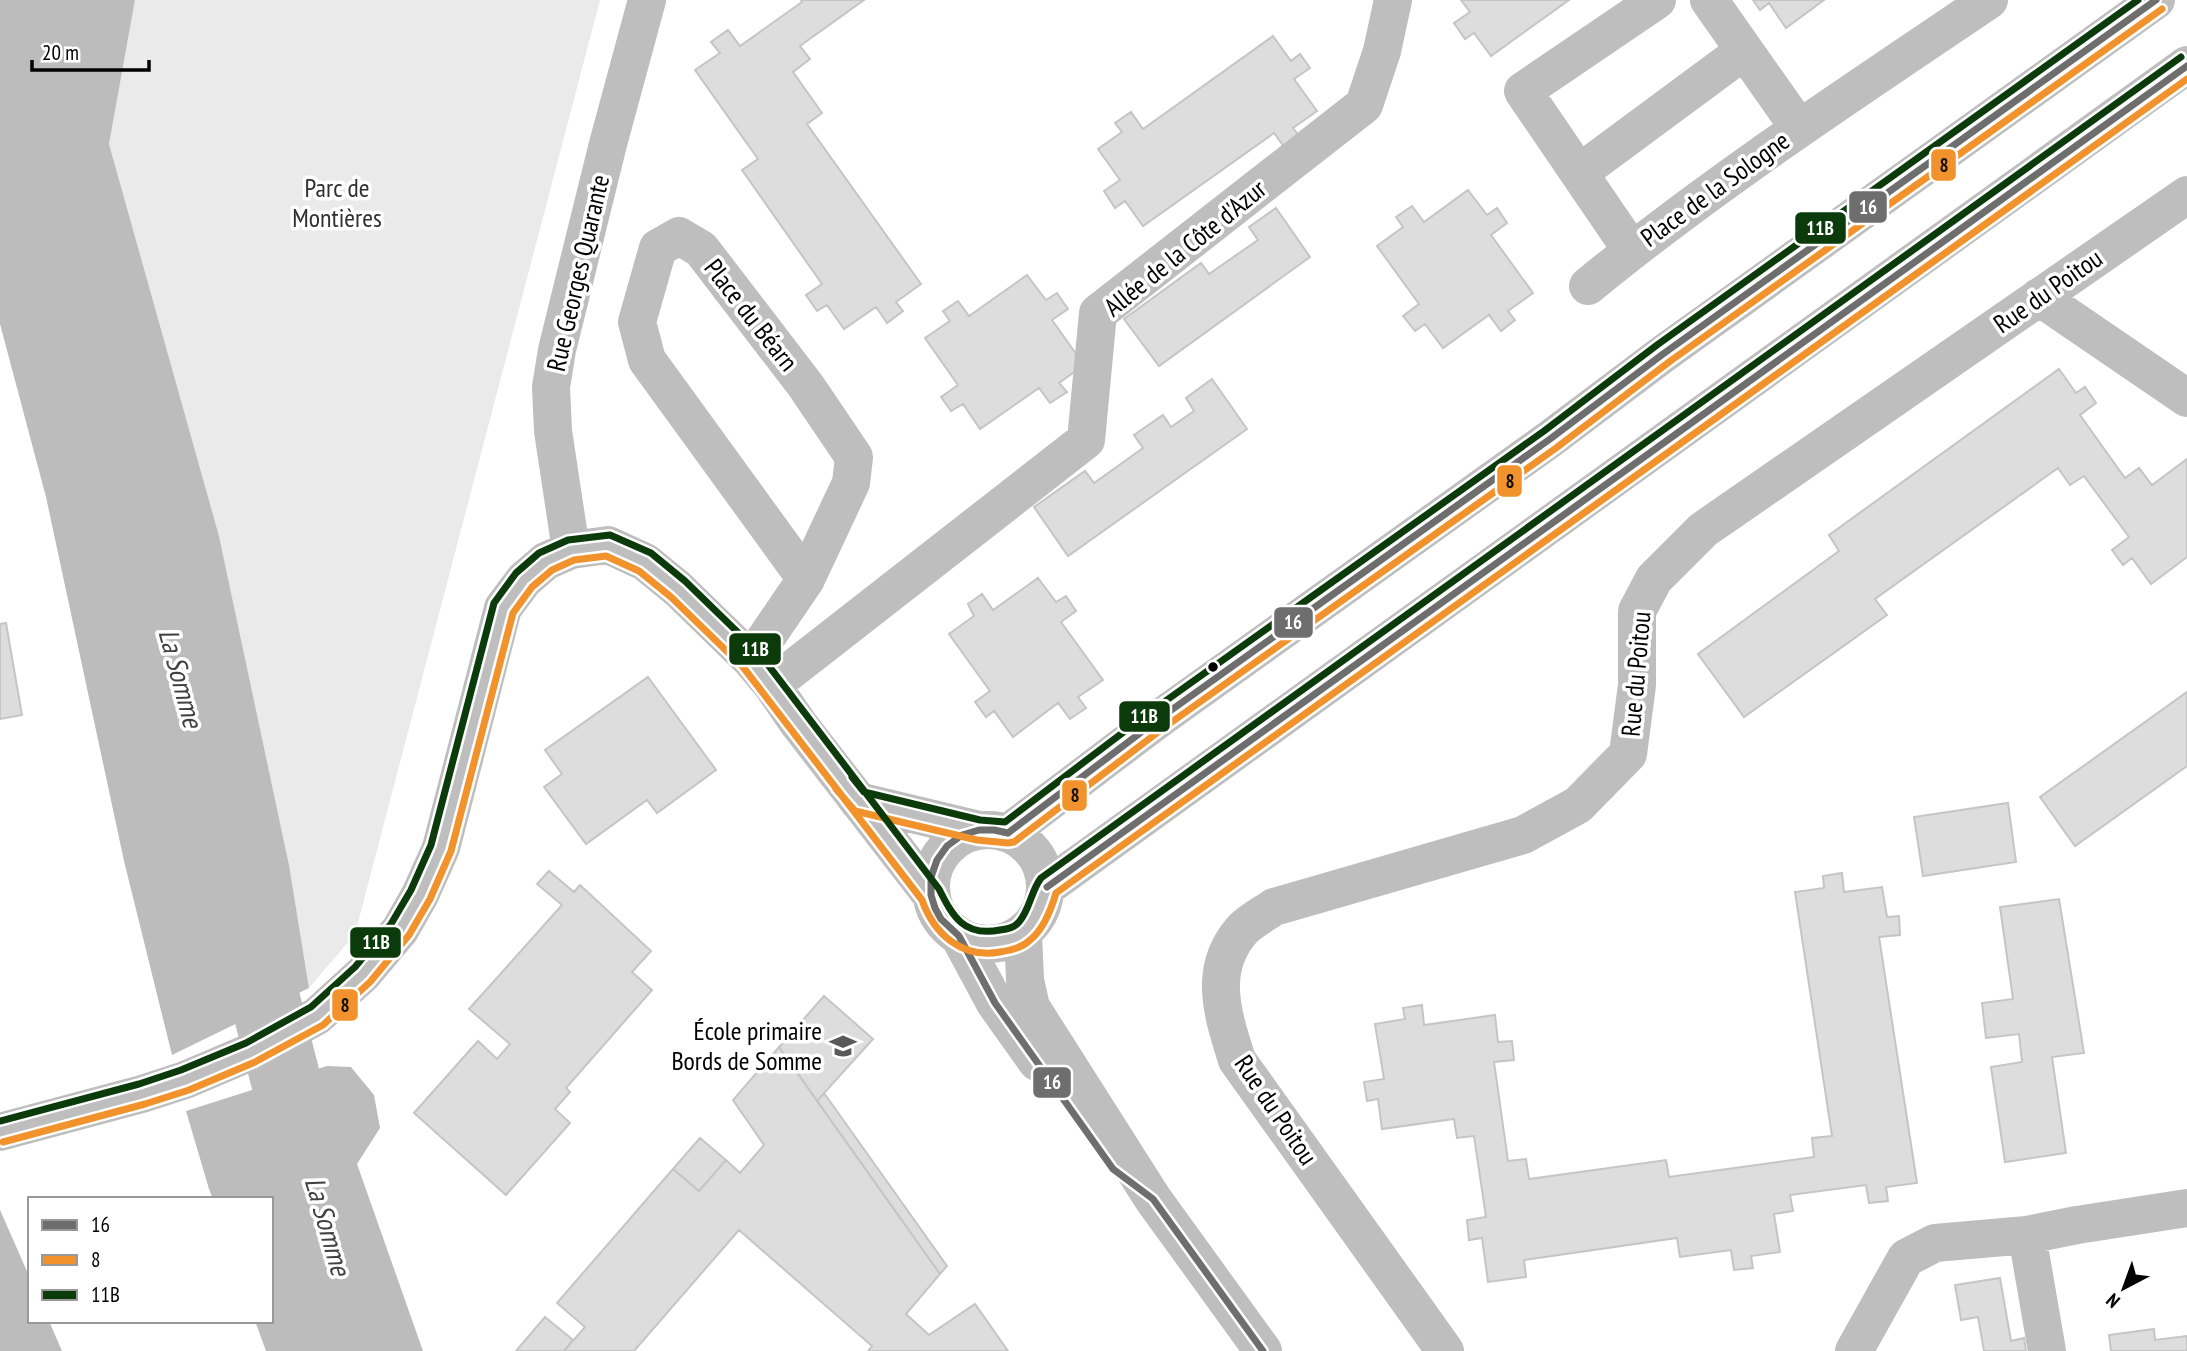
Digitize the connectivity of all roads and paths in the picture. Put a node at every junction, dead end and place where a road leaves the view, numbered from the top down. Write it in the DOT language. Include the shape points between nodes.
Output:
graph roads {
  1 [pos="647,0"];
  2 [pos="1393,0"];
  3 [pos="1657,0"];
  4 [pos="1709,0"];
  5 [pos="1989,0"];
  6 [pos="2156,0"];
  7 [pos="1744,51"];
  8 [pos="2185,67"];
  9 [pos="1799,128"];
  10 [pos="1579,173"];
  11 [pos="2187,195"];
  12 [pos="1632,251"];
  13 [pos="1588,286"];
  14 [pos="2039,297"];
  15 [pos="2187,398"];
  16 [pos="571,550"];
  17 [pos="806,579"];
  18 [pos="761,672"];
  19 [pos="858,801"];
  20 [pos="994,831"];
  21 [pos="1047,887"];
  22 [pos="931,895"];
  23 [pos="1023,933"];
  24 [pos="959,936"];
  25 [pos="0,1132"];
  26 [pos="1153,1199"];
  27 [pos="2187,1208"];
  28 [pos="2026,1235"];
  29 [pos="1263,1351"];
  30 [pos="1444,1351"];
  31 [pos="1854,1351"];
  32 [pos="2047,1351"];
  1 -- 16 [label="street, Rue Georges Quarante" via="563,324 551,387 552,431"];
  2 -- 18 [label="street, Allée de la Côte d'Azur" via="1364,106 1098,313 1086,440"];
  3 -- 10 [label="street, Place de la Sologne" via="1523,91"];
  4 -- 7 [label="street, Place de la Sologne"];
  5 -- 9 [label="street, Place de la Sologne"];
  6 -- 20 [label="street" via="1156,721"];
  7 -- 9 [label="street, Place de la Sologne"];
  7 -- 10 [label="street"];
  8 -- 21 [label="street"];
  9 -- 12 [label="street, Place de la Sologne"];
  10 -- 12 [label="street, Place de la Sologne"];
  11 -- 14 [label="street, Rue du Poitou"];
  12 -- 13 [label="street, Place de la Sologne"];
  14 -- 15 [label="street"];
  14 -- 30 [label="street, Rue du Poitou" via="1703,530 1654,579 1637,611 1637,685 1629,754 1578,805 1523,835 1274,907 1243,929 1226,957 1220,986 1237,1060"];
  16 -- 18 [label="street" via="608,545 645,562"];
  16 -- 25 [label="street" via="546,561 503,608 441,848 400,930 363,974 317,1016 251,1052 186,1080"];
  17 -- 17 [label="street, Place du Béarn" via="851,483 855,457 701,249 679,236 658,248 637,322 647,360"];
  17 -- 18 [label="street, Place du Béarn"];
  18 -- 19 [label="street"];
  19 -- 20 [label="street"];
  19 -- 22 [label="street"];
  20 -- 21 [label="street" via="1022,841 1034,852"];
  20 -- 22 [label="street" via="962,835 947,846 937,860"];
  21 -- 23 [label="street" via="1038,915"];
  22 -- 24 [label="street" via="941,919"];
  23 -- 24 [label="street" via="994,944"];
  23 -- 26 [label="street" via="1031,1007"];
  24 -- 26 [label="street" via="995,1003 1113,1169"];
  26 -- 29 [label="street"];
  27 -- 28 [label="street"];
  28 -- 31 [label="street" via="1935,1244 1906,1258"];
  28 -- 32 [label="street"];
}
